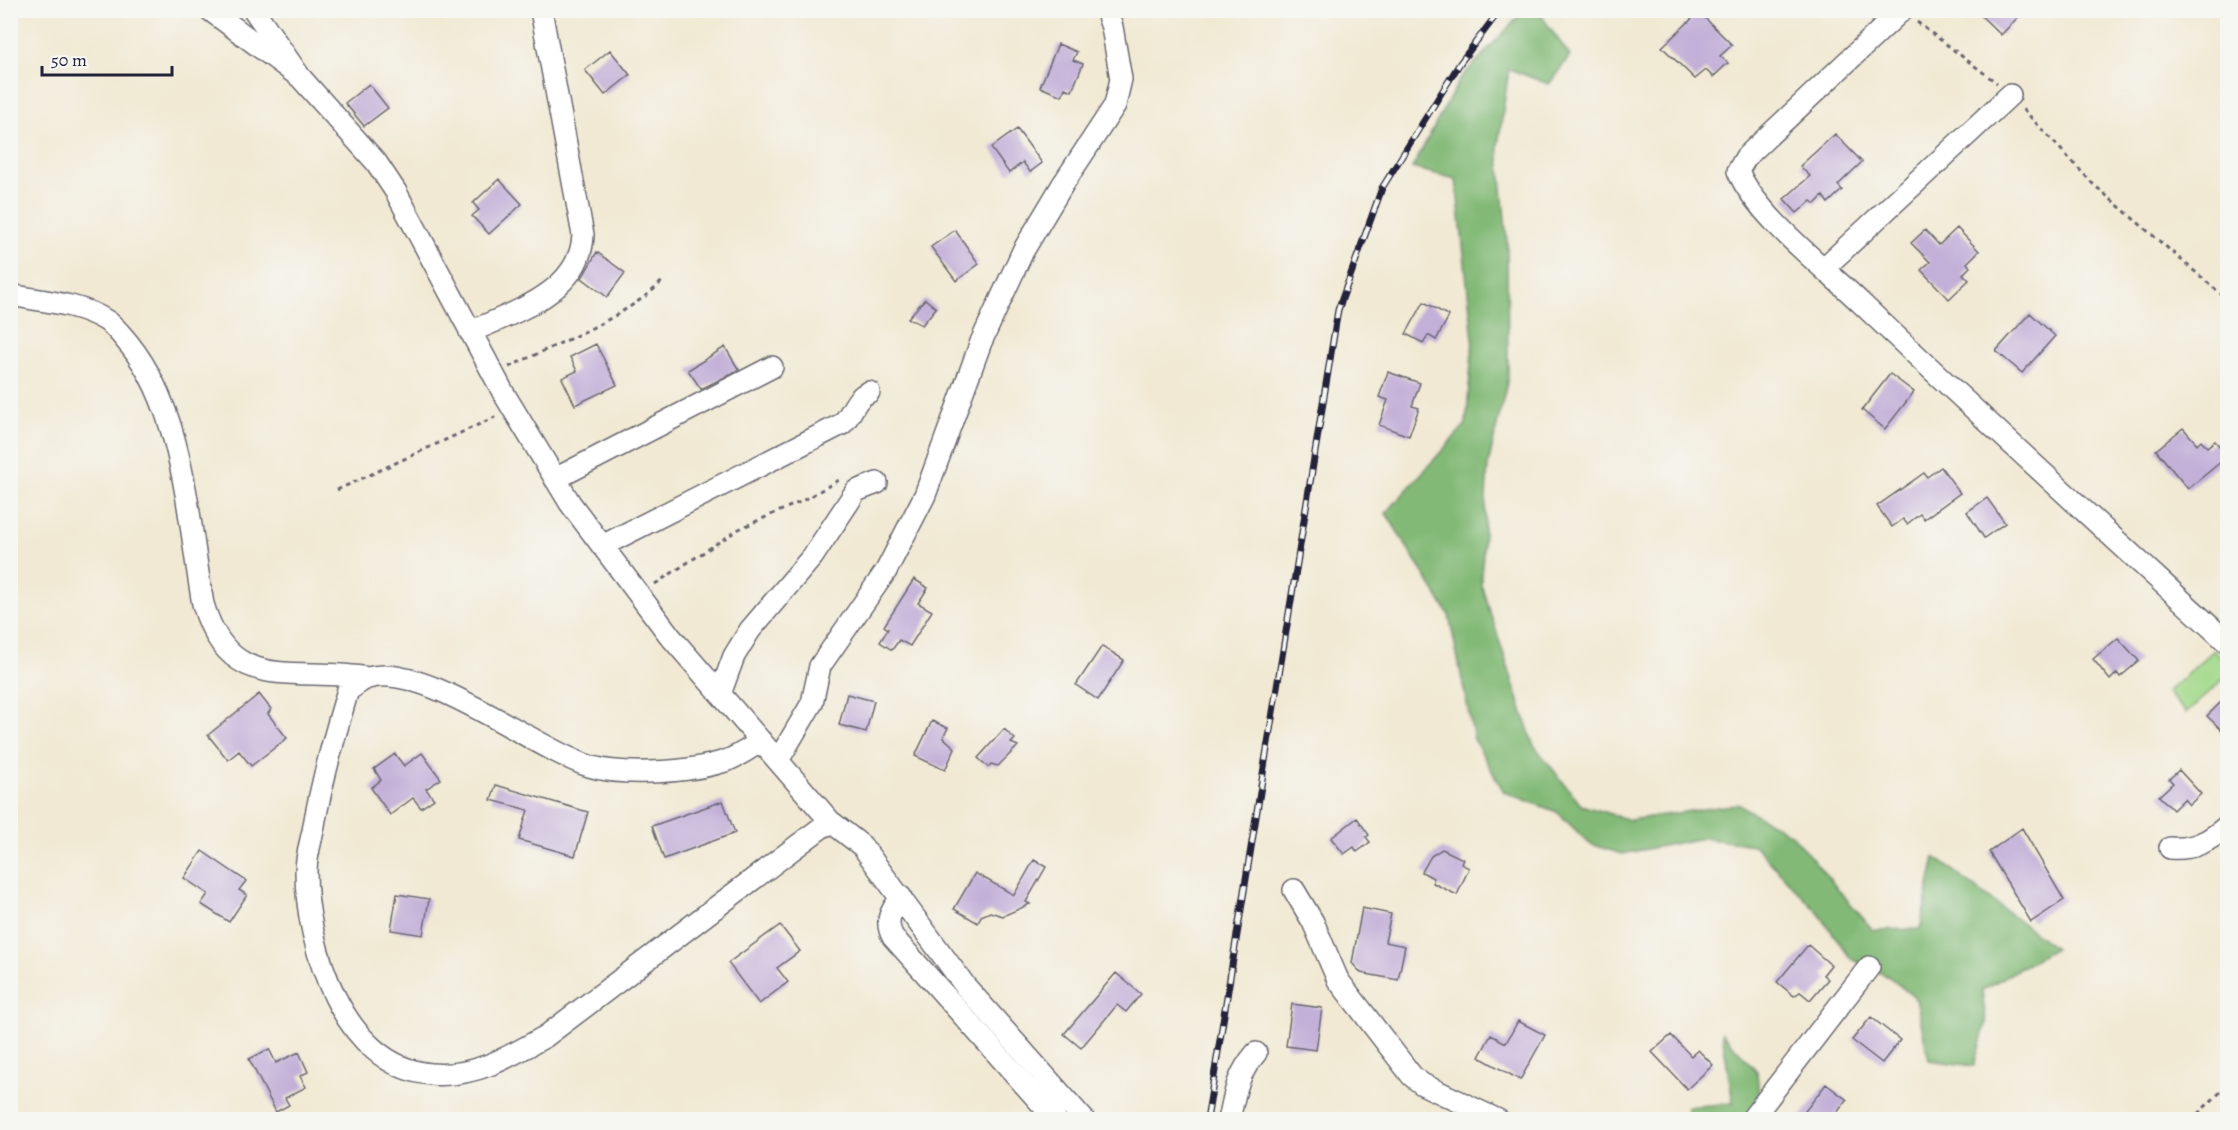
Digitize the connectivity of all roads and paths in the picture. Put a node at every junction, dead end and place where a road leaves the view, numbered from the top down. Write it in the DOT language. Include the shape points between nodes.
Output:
graph roads {
  1 [pos="210,10"];
  2 [pos="254,10"];
  3 [pos="541,10"];
  4 [pos="1106,10"];
  5 [pos="1907,13"];
  6 [pos="300,77"];
  7 [pos="2010,95"];
  8 [pos="1824,268"];
  9 [pos="664,279"];
  10 [pos="10,295"];
  11 [pos="2228,300"];
  12 [pos="470,332"];
  13 [pos="772,367"];
  14 [pos="494,375"];
  15 [pos="869,392"];
  16 [pos="513,409"];
  17 [pos="846,477"];
  18 [pos="555,478"];
  19 [pos="877,483"];
  20 [pos="337,490"];
  21 [pos="602,546"];
  22 [pos="642,599"];
  23 [pos="2228,644"];
  24 [pos="368,678"];
  25 [pos="720,694"];
  26 [pos="761,741"];
  27 [pos="778,759"];
  28 [pos="830,821"];
  29 [pos="2228,825"];
  30 [pos="2170,849"];
  31 [pos="1294,890"];
  32 [pos="901,897"];
  33 [pos="1869,967"];
  34 [pos="1256,1053"];
  35 [pos="2228,1085"];
  36 [pos="1056,1119"];
  37 [pos="1084,1119"];
  38 [pos="1229,1119"];
  39 [pos="1498,1119"];
  40 [pos="1751,1119"];
  41 [pos="2192,1119"];
  1 -- 6 [label="street"];
  2 -- 6 [label="street"];
  3 -- 12 [label="street" via="583,249 562,282 541,299"];
  4 -- 27 [label="street" via="1121,79 1115,105 1023,251 981,342 925,495 886,571 820,666 812,703"];
  5 -- 7 [label="path"];
  5 -- 8 [label="street" via="1746,157 1738,171 1745,187 1765,210"];
  6 -- 12 [label="street" via="391,184"];
  7 -- 8 [label="street"];
  7 -- 11 [label="path" via="2093,184"];
  8 -- 23 [label="street"];
  9 -- 14 [label="path" via="618,313"];
  10 -- 24 [label="street" via="65,305 106,320 139,356 170,422 203,604 210,629 224,648 246,665 264,671 340,673"];
  12 -- 14 [label="street"];
  13 -- 18 [label="street"];
  14 -- 16 [label="street"];
  15 -- 21 [label="street" via="857,400 842,424"];
  16 -- 18 [label="street"];
  16 -- 20 [label="path"];
  17 -- 22 [label="path" via="739,528 658,580"];
  18 -- 21 [label="street"];
  19 -- 25 [label="street" via="856,491 813,556 750,630 734,656"];
  21 -- 22 [label="street"];
  22 -- 25 [label="street"];
  24 -- 26 [label="street" via="396,678 434,687 559,755 592,767 667,771 715,764"];
  24 -- 28 [label="street" via="348,690 322,773 306,870 316,950 335,998 373,1049 405,1068 454,1074 497,1063 546,1036"];
  25 -- 26 [label="street"];
  26 -- 27 [label="street"];
  27 -- 28 [label="street"];
  28 -- 32 [label="street" via="862,846"];
  29 -- 30 [label="street" via="2195,847"];
  31 -- 39 [label="street" via="1313,922 1338,980 1412,1076"];
  32 -- 36 [label="street" via="888,920 893,937"];
  32 -- 37 [label="street" via="966,987"];
  33 -- 40 [label="street"];
  34 -- 38 [label="street" via="1237,1081"];
  35 -- 41 [label="path"];
}
